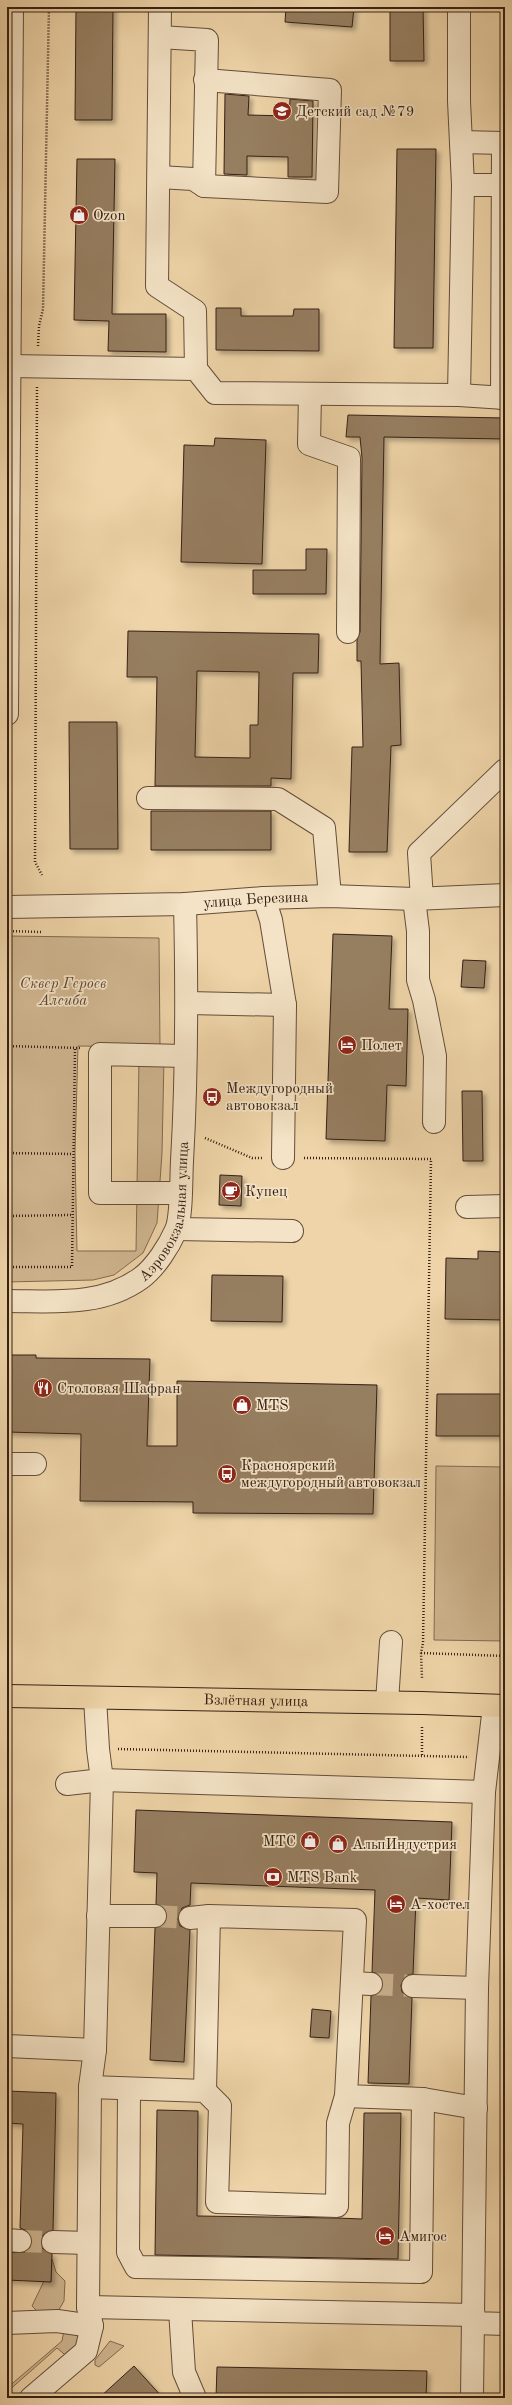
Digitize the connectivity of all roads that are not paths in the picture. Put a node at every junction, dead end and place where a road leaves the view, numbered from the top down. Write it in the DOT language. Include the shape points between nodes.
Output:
graph roads {
  1 [pos="12,7"];
  2 [pos="160,7"];
  3 [pos="459,7"];
  4 [pos="160,37"];
  5 [pos="205,80"];
  6 [pos="461,142"];
  7 [pos="159,177"];
  8 [pos="463,185"];
  9 [pos="503,185"];
  10 [pos="204,186"];
  11 [pos="8,366"];
  12 [pos="196,369"];
  13 [pos="310,395"];
  14 [pos="459,395"];
  15 [pos="504,398"];
  16 [pos="348,632"];
  17 [pos="7,714"];
  18 [pos="505,770"];
  19 [pos="148,798"];
  20 [pos="505,895"];
  21 [pos="330,896"];
  22 [pos="264,898"];
  23 [pos="418,899"];
  24 [pos="7,902"];
  25 [pos="185,904"];
  26 [pos="7,907"];
  27 [pos="188,1004"];
  28 [pos="285,1006"];
  29 [pos="185,1056"];
  30 [pos="434,1122"];
  31 [pos="284,1158"];
  32 [pos="180,1193"];
  33 [pos="505,1206"];
  34 [pos="467,1207"];
  35 [pos="177,1229"];
  36 [pos="292,1231"];
  37 [pos="7,1301"];
  38 [pos="7,1464"];
  39 [pos="35,1464"];
  40 [pos="391,1642"];
  41 [pos="7,1696"];
  42 [pos="96,1698"];
  43 [pos="387,1702"];
  44 [pos="500,1706"];
  45 [pos="102,1780"];
  46 [pos="67,1784"];
  47 [pos="484,1792"];
  48 [pos="98,1916"];
  49 [pos="155,1916"];
  50 [pos="413,1986"];
  51 [pos="477,1988"];
  52 [pos="7,2046"];
  53 [pos="95,2050"];
  54 [pos="90,2087"];
  55 [pos="129,2090"];
  56 [pos="205,2091"];
  57 [pos="346,2096"];
  58 [pos="424,2099"];
  59 [pos="476,2108"];
  60 [pos="52,2242"];
  61 [pos="88,2244"];
  62 [pos="180,2310"];
  63 [pos="90,2317"];
  64 [pos="474,2319"];
  65 [pos="7,2324"];
  66 [pos="505,2324"];
  67 [pos="31,2398"];
  68 [pos="195,2398"];
  69 [pos="472,2398"];
  1 -- 11 [label="street"];
  2 -- 4 [label="street"];
  3 -- 6 [label="street" via="458,101"];
  4 -- 5 [label="street" via="207,40"];
  4 -- 7 [label="street"];
  5 -- 10 [label="street"];
  5 -- 10 [label="street" via="330,90 330,98 328,192"];
  6 -- 8 [label="street"];
  6 -- 9 [label="street" via="503,143"];
  7 -- 10 [label="street" via="193,178"];
  7 -- 12 [label="street" via="157,286 195,311"];
  8 -- 9 [label="street"];
  8 -- 14 [label="street"];
  9 -- 15 [label="street"];
  11 -- 12 [label="street"];
  11 -- 17 [label="street"];
  12 -- 13 [label="street" via="215,393"];
  13 -- 14 [label="street"];
  13 -- 16 [label="street" via="309,444 349,458"];
  14 -- 15 [label="street"];
  18 -- 23 [label="street" via="419,853"];
  19 -- 21 [label="street" via="278,799 324,828"];
  20 -- 23 [label="street, улица Березина"];
  21 -- 22 [label="street, улица Березина"];
  21 -- 23 [label="street, улица Березина"];
  22 -- 25 [label="street, улица Березина"];
  22 -- 28 [label="street" via="271,920"];
  23 -- 30 [label="street" via="418,980 435,1056"];
  24 -- 26 [label="street"];
  25 -- 26 [label="street, улица Березина"];
  25 -- 27 [label="street, Аэровокзальная улица"];
  27 -- 28 [label="street"];
  27 -- 29 [label="street, Аэровокзальная улица"];
  28 -- 31 [label="street"];
  29 -- 32 [label="street, Аэровокзальная улица"];
  29 -- 32 [label="street" via="100,1054 100,1193"];
  32 -- 35 [label="street, Аэровокзальная улица"];
  33 -- 34 [label="street"];
  35 -- 36 [label="street"];
  35 -- 37 [label="street, Аэровокзальная улица" via="142,1278 116,1293 87,1301"];
  38 -- 39 [label="street"];
  40 -- 43 [label="street"];
  41 -- 42 [label="main road, Взлётная улица"];
  42 -- 43 [label="main road, Взлётная улица"];
  42 -- 45 [label="street"];
  43 -- 44 [label="main road, Взлётная улица"];
  44 -- 47 [label="street" via="487,1758"];
  45 -- 46 [label="street"];
  45 -- 47 [label="street"];
  45 -- 48 [label="street"];
  47 -- 51 [label="street"];
  48 -- 49 [label="street"];
  48 -- 53 [label="street"];
  50 -- 51 [label="street"];
  51 -- 59 [label="street"];
  52 -- 53 [label="street"];
  53 -- 54 [label="street"];
  54 -- 55 [label="street"];
  54 -- 61 [label="street"];
  55 -- 56 [label="street"];
  55 -- 58 [label="street" via="128,2252 136,2267 421,2272"];
  56 -- 57 [label="street" via="220,2106 217,2202 337,2206 338,2123"];
  56 -- 57 [label="street" via="200,1917 355,1920 362,1984"];
  57 -- 58 [label="street"];
  58 -- 59 [label="street"];
  59 -- 64 [label="street"];
  60 -- 61 [label="street"];
  61 -- 63 [label="street"];
  62 -- 63 [label="street"];
  62 -- 64 [label="street"];
  62 -- 68 [label="street" via="184,2372"];
  63 -- 65 [label="street"];
  63 -- 67 [label="street" via="86,2351"];
  64 -- 66 [label="street"];
  64 -- 69 [label="street"];
}
